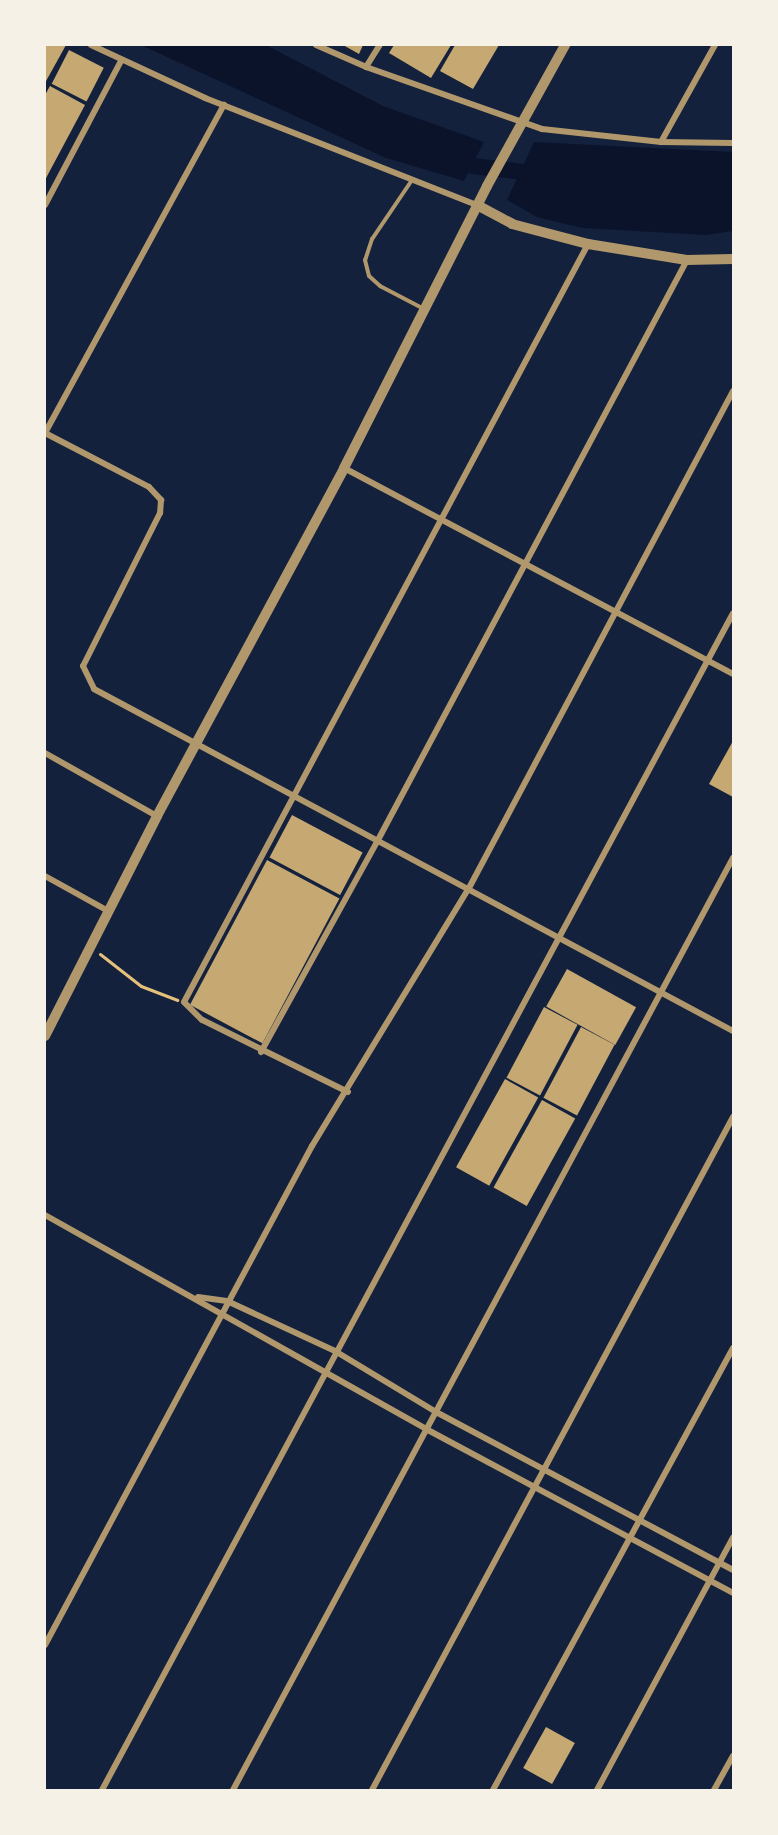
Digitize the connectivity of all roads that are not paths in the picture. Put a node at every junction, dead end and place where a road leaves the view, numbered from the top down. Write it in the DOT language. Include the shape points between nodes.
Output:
graph roads {
  1 [pos="91,45"];
  2 [pos="316,45"];
  3 [pos="380,45"];
  4 [pos="565,45"];
  5 [pos="715,45"];
  6 [pos="121,61"];
  7 [pos="366,67"];
  8 [pos="224,105"];
  9 [pos="521,123"];
  10 [pos="661,142"];
  11 [pos="733,143"];
  12 [pos="413,180"];
  13 [pos="45,205"];
  14 [pos="477,205"];
  15 [pos="588,244"];
  16 [pos="733,259"];
  17 [pos="687,260"];
  18 [pos="424,309"];
  19 [pos="733,391"];
  20 [pos="45,433"];
  21 [pos="344,468"];
  22 [pos="442,520"];
  23 [pos="525,564"];
  24 [pos="616,612"];
  25 [pos="733,613"];
  26 [pos="707,660"];
  27 [pos="733,674"];
  28 [pos="195,744"];
  29 [pos="45,753"];
  30 [pos="295,797"];
  31 [pos="157,816"];
  32 [pos="378,840"];
  33 [pos="733,858"];
  34 [pos="45,876"];
  35 [pos="469,888"];
  36 [pos="111,912"];
  37 [pos="562,937"];
  38 [pos="661,992"];
  39 [pos="733,1031"];
  40 [pos="45,1036"];
  41 [pos="261,1052"];
  42 [pos="348,1092"];
  43 [pos="733,1117"];
  44 [pos="45,1215"];
  45 [pos="195,1297"];
  46 [pos="227,1301"];
  47 [pos="220,1314"];
  48 [pos="733,1348"];
  49 [pos="335,1351"];
  50 [pos="324,1372"];
  51 [pos="436,1412"];
  52 [pos="426,1429"];
  53 [pos="544,1469"];
  54 [pos="534,1487"];
  55 [pos="641,1521"];
  56 [pos="733,1537"];
  57 [pos="631,1539"];
  58 [pos="719,1563"];
  59 [pos="733,1570"];
  60 [pos="710,1581"];
  61 [pos="733,1593"];
  62 [pos="45,1645"];
  63 [pos="733,1756"];
  64 [pos="102,1790"];
  65 [pos="233,1790"];
  66 [pos="372,1790"];
  67 [pos="493,1790"];
  68 [pos="597,1790"];
  69 [pos="714,1790"];
  1 -- 6 [label="street"];
  2 -- 7 [label="street"];
  3 -- 7 [label="street"];
  4 -- 9 [label="street"];
  5 -- 10 [label="street"];
  6 -- 8 [label="street"];
  6 -- 13 [label="street"];
  7 -- 9 [label="street"];
  8 -- 12 [label="street"];
  8 -- 20 [label="street"];
  9 -- 10 [label="street"];
  9 -- 14 [label="street"];
  10 -- 11 [label="street"];
  12 -- 14 [label="street"];
  12 -- 18 [label="lane" via="372,239 365,261 369,276 380,286"];
  14 -- 15 [label="street" via="512,224"];
  14 -- 18 [label="street"];
  15 -- 17 [label="street"];
  15 -- 22 [label="street"];
  16 -- 17 [label="street"];
  17 -- 23 [label="street"];
  18 -- 21 [label="street"];
  19 -- 24 [label="street"];
  20 -- 28 [label="street" via="149,487 161,500 160,513 82,666 94,689"];
  21 -- 22 [label="street"];
  21 -- 28 [label="street"];
  22 -- 23 [label="street"];
  22 -- 30 [label="street"];
  23 -- 24 [label="street"];
  23 -- 32 [label="street"];
  24 -- 26 [label="street"];
  24 -- 35 [label="street"];
  25 -- 26 [label="street"];
  26 -- 27 [label="street"];
  26 -- 37 [label="street"];
  28 -- 30 [label="street"];
  28 -- 31 [label="street"];
  29 -- 31 [label="street"];
  30 -- 32 [label="street"];
  30 -- 41 [label="street" via="184,1002 202,1020"];
  31 -- 36 [label="street"];
  32 -- 35 [label="street"];
  32 -- 41 [label="street"];
  33 -- 38 [label="street"];
  34 -- 36 [label="street"];
  35 -- 37 [label="street"];
  35 -- 42 [label="street"];
  36 -- 40 [label="street"];
  37 -- 38 [label="street"];
  37 -- 49 [label="street"];
  38 -- 39 [label="street"];
  38 -- 51 [label="street"];
  41 -- 42 [label="street"];
  42 -- 46 [label="street" via="312,1146"];
  43 -- 53 [label="street"];
  44 -- 45 [label="street"];
  45 -- 46 [label="street"];
  45 -- 47 [label="street"];
  46 -- 47 [label="street"];
  46 -- 49 [label="street"];
  47 -- 50 [label="street"];
  47 -- 62 [label="street"];
  48 -- 55 [label="street"];
  49 -- 50 [label="street"];
  49 -- 51 [label="street"];
  50 -- 52 [label="street"];
  50 -- 64 [label="street"];
  51 -- 52 [label="street"];
  51 -- 53 [label="street"];
  52 -- 54 [label="street"];
  52 -- 65 [label="street"];
  53 -- 54 [label="street"];
  53 -- 55 [label="street"];
  54 -- 57 [label="street"];
  54 -- 66 [label="street"];
  55 -- 57 [label="street"];
  55 -- 58 [label="street"];
  56 -- 58 [label="street"];
  57 -- 60 [label="street"];
  57 -- 67 [label="street"];
  58 -- 59 [label="street"];
  58 -- 60 [label="street"];
  60 -- 61 [label="street"];
  60 -- 68 [label="street"];
  63 -- 69 [label="street"];
}
